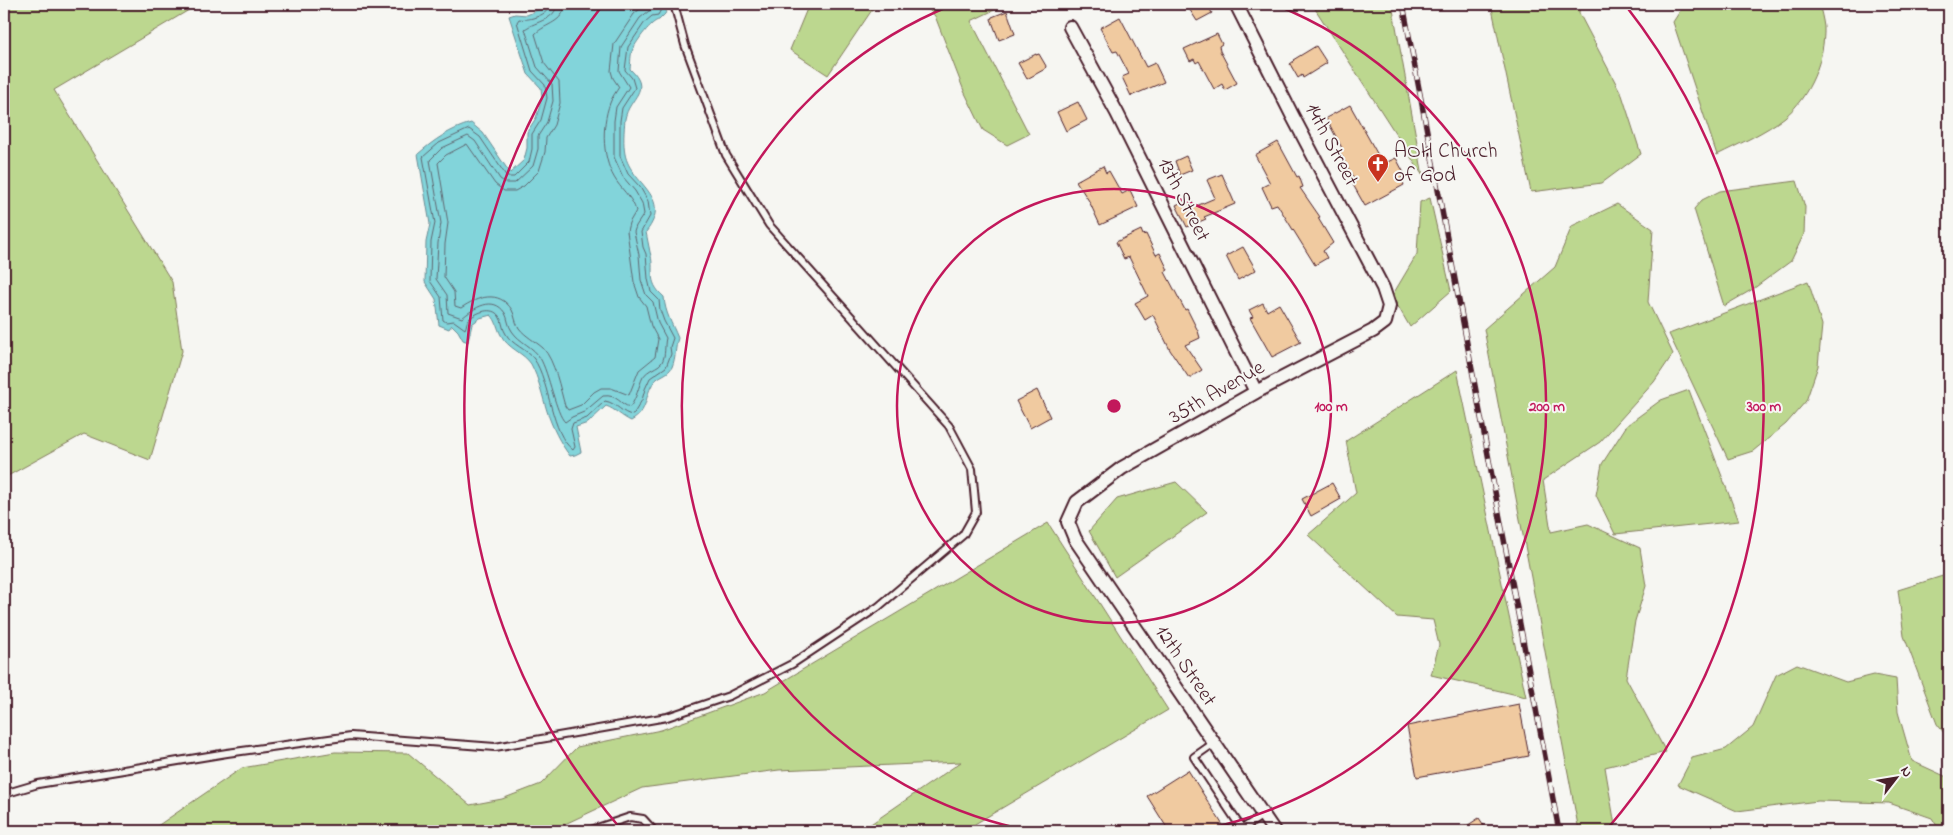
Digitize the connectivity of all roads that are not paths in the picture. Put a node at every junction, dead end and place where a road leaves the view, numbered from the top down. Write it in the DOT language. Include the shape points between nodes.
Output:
graph roads {
  1 [pos="674,4"];
  2 [pos="1236,4"];
  3 [pos="1070,27"];
  4 [pos="1389,306"];
  5 [pos="1256,392"];
  6 [pos="1068,522"];
  7 [pos="1214,743"];
  8 [pos="4,794"];
  9 [pos="1263,815"];
  10 [pos="588,831"];
  11 [pos="654,831"];
  12 [pos="1274,831"];
  1 -- 8 [label="lane" via="685,45 726,155 770,225 950,426 972,469 976,512 963,535 878,606 792,664 730,696 667,717 494,747 351,736 38,784"];
  2 -- 4 [label="street, 14th Street" via="1376,272"];
  3 -- 5 [label="street, 13th Street"];
  4 -- 5 [label="street, 35th Avenue" via="1385,322 1373,331"];
  5 -- 6 [label="street, 35th Avenue" via="1122,468 1077,502"];
  6 -- 7 [label="street, 12th Street" via="1075,539"];
  7 -- 9 [label="street, 12th Street"];
  7 -- 9 [label="lane" via="1194,757 1242,829"];
  9 -- 12 [label="street, 12th Street"];
  10 -- 11 [label="lane" via="630,817 643,818"];
}
